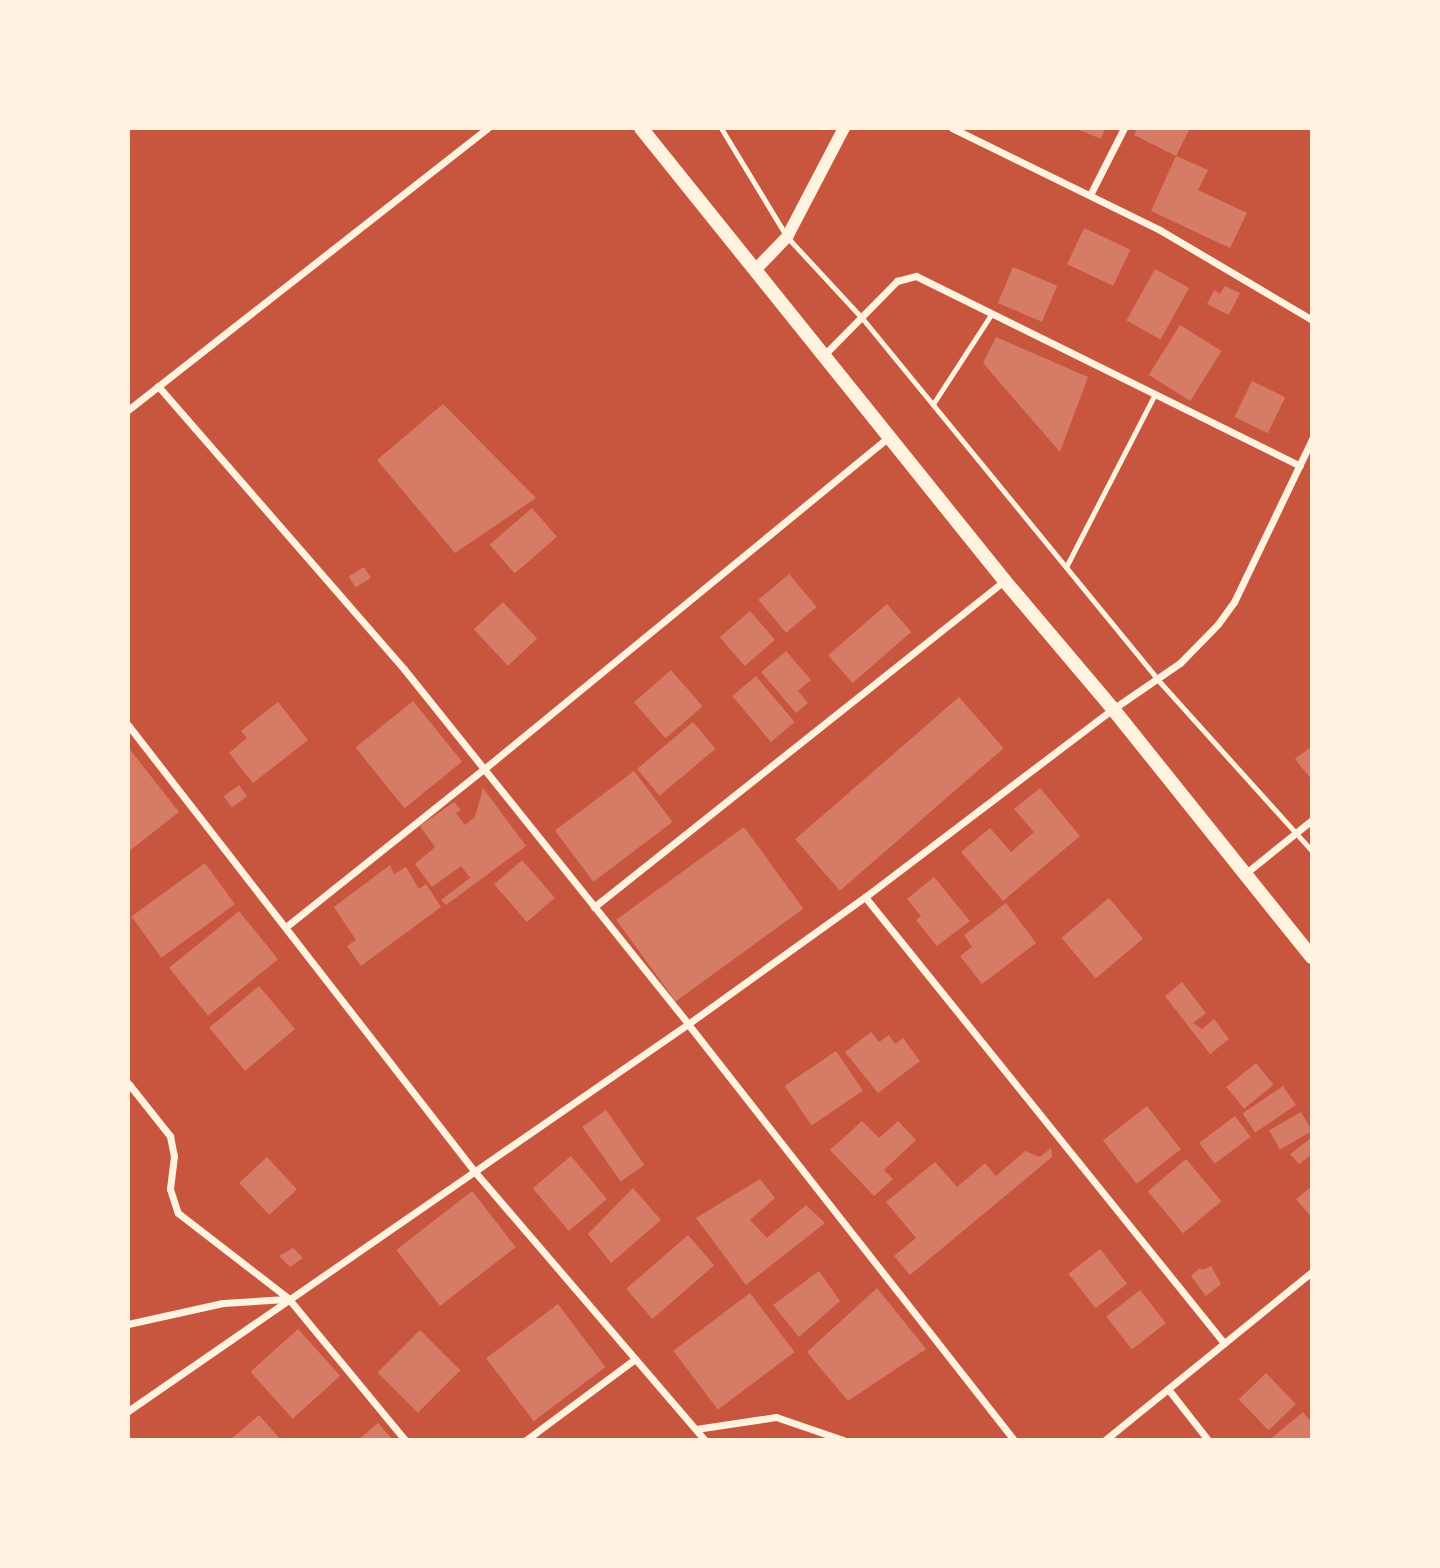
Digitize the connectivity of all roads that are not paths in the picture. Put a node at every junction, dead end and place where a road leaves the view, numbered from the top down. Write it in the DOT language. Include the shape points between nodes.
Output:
graph roads {
  1 [pos="488,128"];
  2 [pos="641,128"];
  3 [pos="721,128"];
  4 [pos="844,128"];
  5 [pos="952,128"];
  6 [pos="1124,128"];
  7 [pos="1090,195"];
  8 [pos="787,237"];
  9 [pos="756,269"];
  10 [pos="992,313"];
  11 [pos="862,318"];
  12 [pos="1312,320"];
  13 [pos="825,354"];
  14 [pos="158,386"];
  15 [pos="1155,394"];
  16 [pos="933,404"];
  17 [pos="128,410"];
  18 [pos="891,436"];
  19 [pos="1312,439"];
  20 [pos="1300,466"];
  21 [pos="1066,567"];
  22 [pos="1004,580"];
  23 [pos="1158,680"];
  24 [pos="1113,709"];
  25 [pos="128,725"];
  26 [pos="484,769"];
  27 [pos="1312,820"];
  28 [pos="1298,832"];
  29 [pos="1312,851"];
  30 [pos="1245,874"];
  31 [pos="865,897"];
  32 [pos="594,907"];
  33 [pos="287,926"];
  34 [pos="1312,957"];
  35 [pos="688,1024"];
  36 [pos="128,1083"];
  37 [pos="475,1172"];
  38 [pos="1312,1272"];
  39 [pos="288,1298"];
  40 [pos="128,1324"];
  41 [pos="1224,1343"];
  42 [pos="635,1359"];
  43 [pos="1168,1389"];
  44 [pos="128,1410"];
  45 [pos="696,1429"];
  46 [pos="405,1440"];
  47 [pos="526,1440"];
  48 [pos="705,1440"];
  49 [pos="843,1440"];
  50 [pos="1014,1440"];
  51 [pos="1105,1440"];
  52 [pos="1208,1440"];
  1 -- 14 [label="street"];
  2 -- 9 [label="main road"];
  3 -- 8 [label="lane"];
  4 -- 8 [label="street"];
  5 -- 7 [label="street"];
  6 -- 7 [label="street"];
  7 -- 12 [label="street" via="1160,230"];
  8 -- 9 [label="street"];
  8 -- 11 [label="lane"];
  9 -- 13 [label="main road"];
  10 -- 11 [label="street" via="909,275 897,281"];
  10 -- 15 [label="street"];
  10 -- 16 [label="lane"];
  11 -- 13 [label="street"];
  11 -- 16 [label="lane"];
  13 -- 18 [label="main road"];
  14 -- 17 [label="street"];
  14 -- 26 [label="street" via="404,669"];
  15 -- 20 [label="street"];
  15 -- 21 [label="lane"];
  16 -- 21 [label="lane"];
  18 -- 22 [label="main road"];
  18 -- 26 [label="street"];
  19 -- 20 [label="street"];
  20 -- 23 [label="street" via="1234,602 1200,645"];
  21 -- 23 [label="lane"];
  22 -- 24 [label="main road"];
  22 -- 32 [label="street"];
  23 -- 24 [label="street"];
  23 -- 28 [label="lane"];
  24 -- 30 [label="main road"];
  24 -- 31 [label="street"];
  25 -- 33 [label="street"];
  26 -- 32 [label="street"];
  26 -- 33 [label="street"];
  27 -- 28 [label="street"];
  28 -- 29 [label="lane"];
  28 -- 30 [label="street"];
  30 -- 34 [label="main road"];
  31 -- 35 [label="street"];
  31 -- 41 [label="street"];
  32 -- 35 [label="street"];
  33 -- 37 [label="street"];
  35 -- 37 [label="street"];
  35 -- 50 [label="street"];
  36 -- 39 [label="street" via="170,1136 174,1156 170,1189 178,1213"];
  37 -- 39 [label="street"];
  37 -- 42 [label="street"];
  38 -- 41 [label="street"];
  39 -- 40 [label="street" via="223,1303"];
  39 -- 44 [label="street"];
  39 -- 46 [label="street"];
  41 -- 43 [label="street"];
  42 -- 45 [label="street"];
  42 -- 47 [label="street"];
  43 -- 51 [label="street"];
  43 -- 52 [label="street"];
  45 -- 48 [label="street"];
  45 -- 49 [label="street" via="776,1417"];
}
